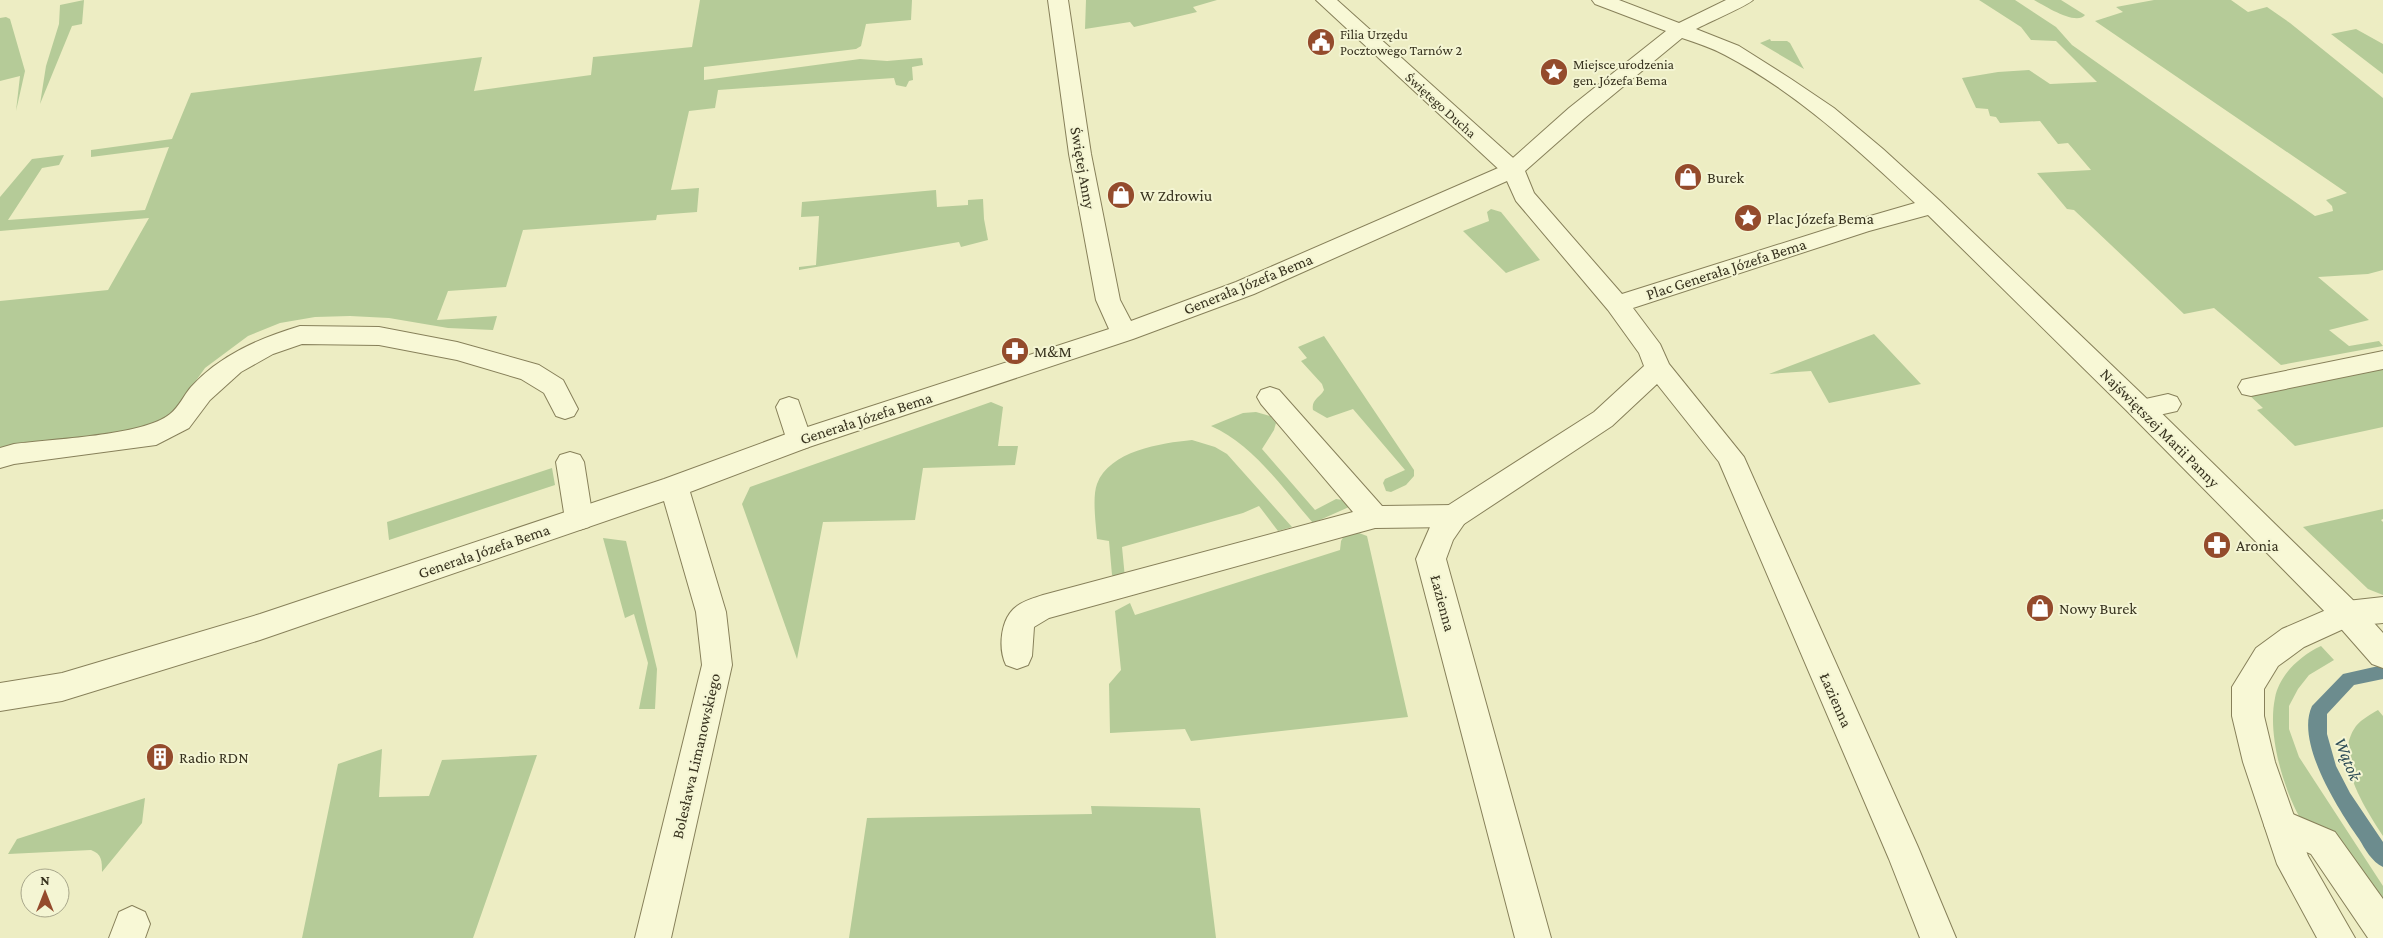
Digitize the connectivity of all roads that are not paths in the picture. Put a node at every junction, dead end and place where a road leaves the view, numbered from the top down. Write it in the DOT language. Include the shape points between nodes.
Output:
graph roads {
  1 [pos="1058,0"];
  2 [pos="1326,0"];
  3 [pos="1602,0"];
  4 [pos="1743,0"];
  5 [pos="1680,30"];
  6 [pos="1512,170"];
  7 [pos="1932,206"];
  8 [pos="1616,304"];
  9 [pos="1124,333"];
  10 [pos="2383,360"];
  11 [pos="1658,368"];
  12 [pos="2251,387"];
  13 [pos="1270,397"];
  14 [pos="2168,404"];
  15 [pos="789,407"];
  16 [pos="565,409"];
  17 [pos="2141,409"];
  18 [pos="800,440"];
  19 [pos="0,458"];
  20 [pos="570,462"];
  21 [pos="674,487"];
  22 [pos="1454,516"];
  23 [pos="1375,517"];
  24 [pos="579,519"];
  25 [pos="2383,610"];
  26 [pos="2347,614"];
  27 [pos="2383,655"];
  28 [pos="1017,656"];
  29 [pos="0,697"];
  30 [pos="2281,825"];
  31 [pos="2383,929"];
  32 [pos="653,938"];
  33 [pos="1533,938"];
  34 [pos="1938,938"];
  35 [pos="2337,938"];
  1 -- 9 [label="street, Świętej Anny" via="1080,154 1108,300"];
  2 -- 6 [label="street, Świętego Ducha"];
  3 -- 5 [label="street"];
  4 -- 5 [label="street, Generała Józefa Bema"];
  5 -- 6 [label="street, Generała Józefa Bema"];
  5 -- 7 [label="street" via="1732,50 1784,83 1826,113"];
  6 -- 8 [label="street" via="1524,196"];
  6 -- 9 [label="street, Generała Józefa Bema" via="1246,288"];
  7 -- 8 [label="street, Plac Generała Józefa Bema"];
  7 -- 17 [label="street, Najświętszej Marii Panny"];
  8 -- 11 [label="street, Łazienna" via="1651,350"];
  9 -- 18 [label="street, Generała Józefa Bema"];
  10 -- 12 [label="street"];
  11 -- 22 [label="street, Łazienna" via="1603,419"];
  11 -- 34 [label="street, Łazienna" via="1730,457"];
  13 -- 23 [label="street"];
  14 -- 17 [label="street"];
  15 -- 18 [label="street"];
  16 -- 19 [label="street" via="554,387 530,372 457,351 379,336 300,335 264,348 232,366 201,393 180,421 146,438"];
  17 -- 26 [label="street, Najświętszej Marii Panny"];
  18 -- 21 [label="street, Generała Józefa Bema"];
  20 -- 24 [label="street"];
  21 -- 24 [label="street, Generała Józefa Bema"];
  21 -- 32 [label="street, Bolesława Limanowskiego" via="711,612 717,665"];
  22 -- 23 [label="street"];
  22 -- 33 [label="street, Łazienna" via="1440,535 1431,559"];
  23 -- 28 [label="street" via="1026,613 1019,624"];
  24 -- 29 [label="street, Generała Józefa Bema" via="260,627 62,687"];
  25 -- 26 [label="street"];
  26 -- 27 [label="street, Najświętszej Marii Panny"];
  26 -- 30 [label="street" via="2293,638 2267,657 2248,687 2248,716 2256,753"];
  30 -- 31 [label="street" via="2323,843"];
  30 -- 35 [label="street" via="2294,864"];
}
